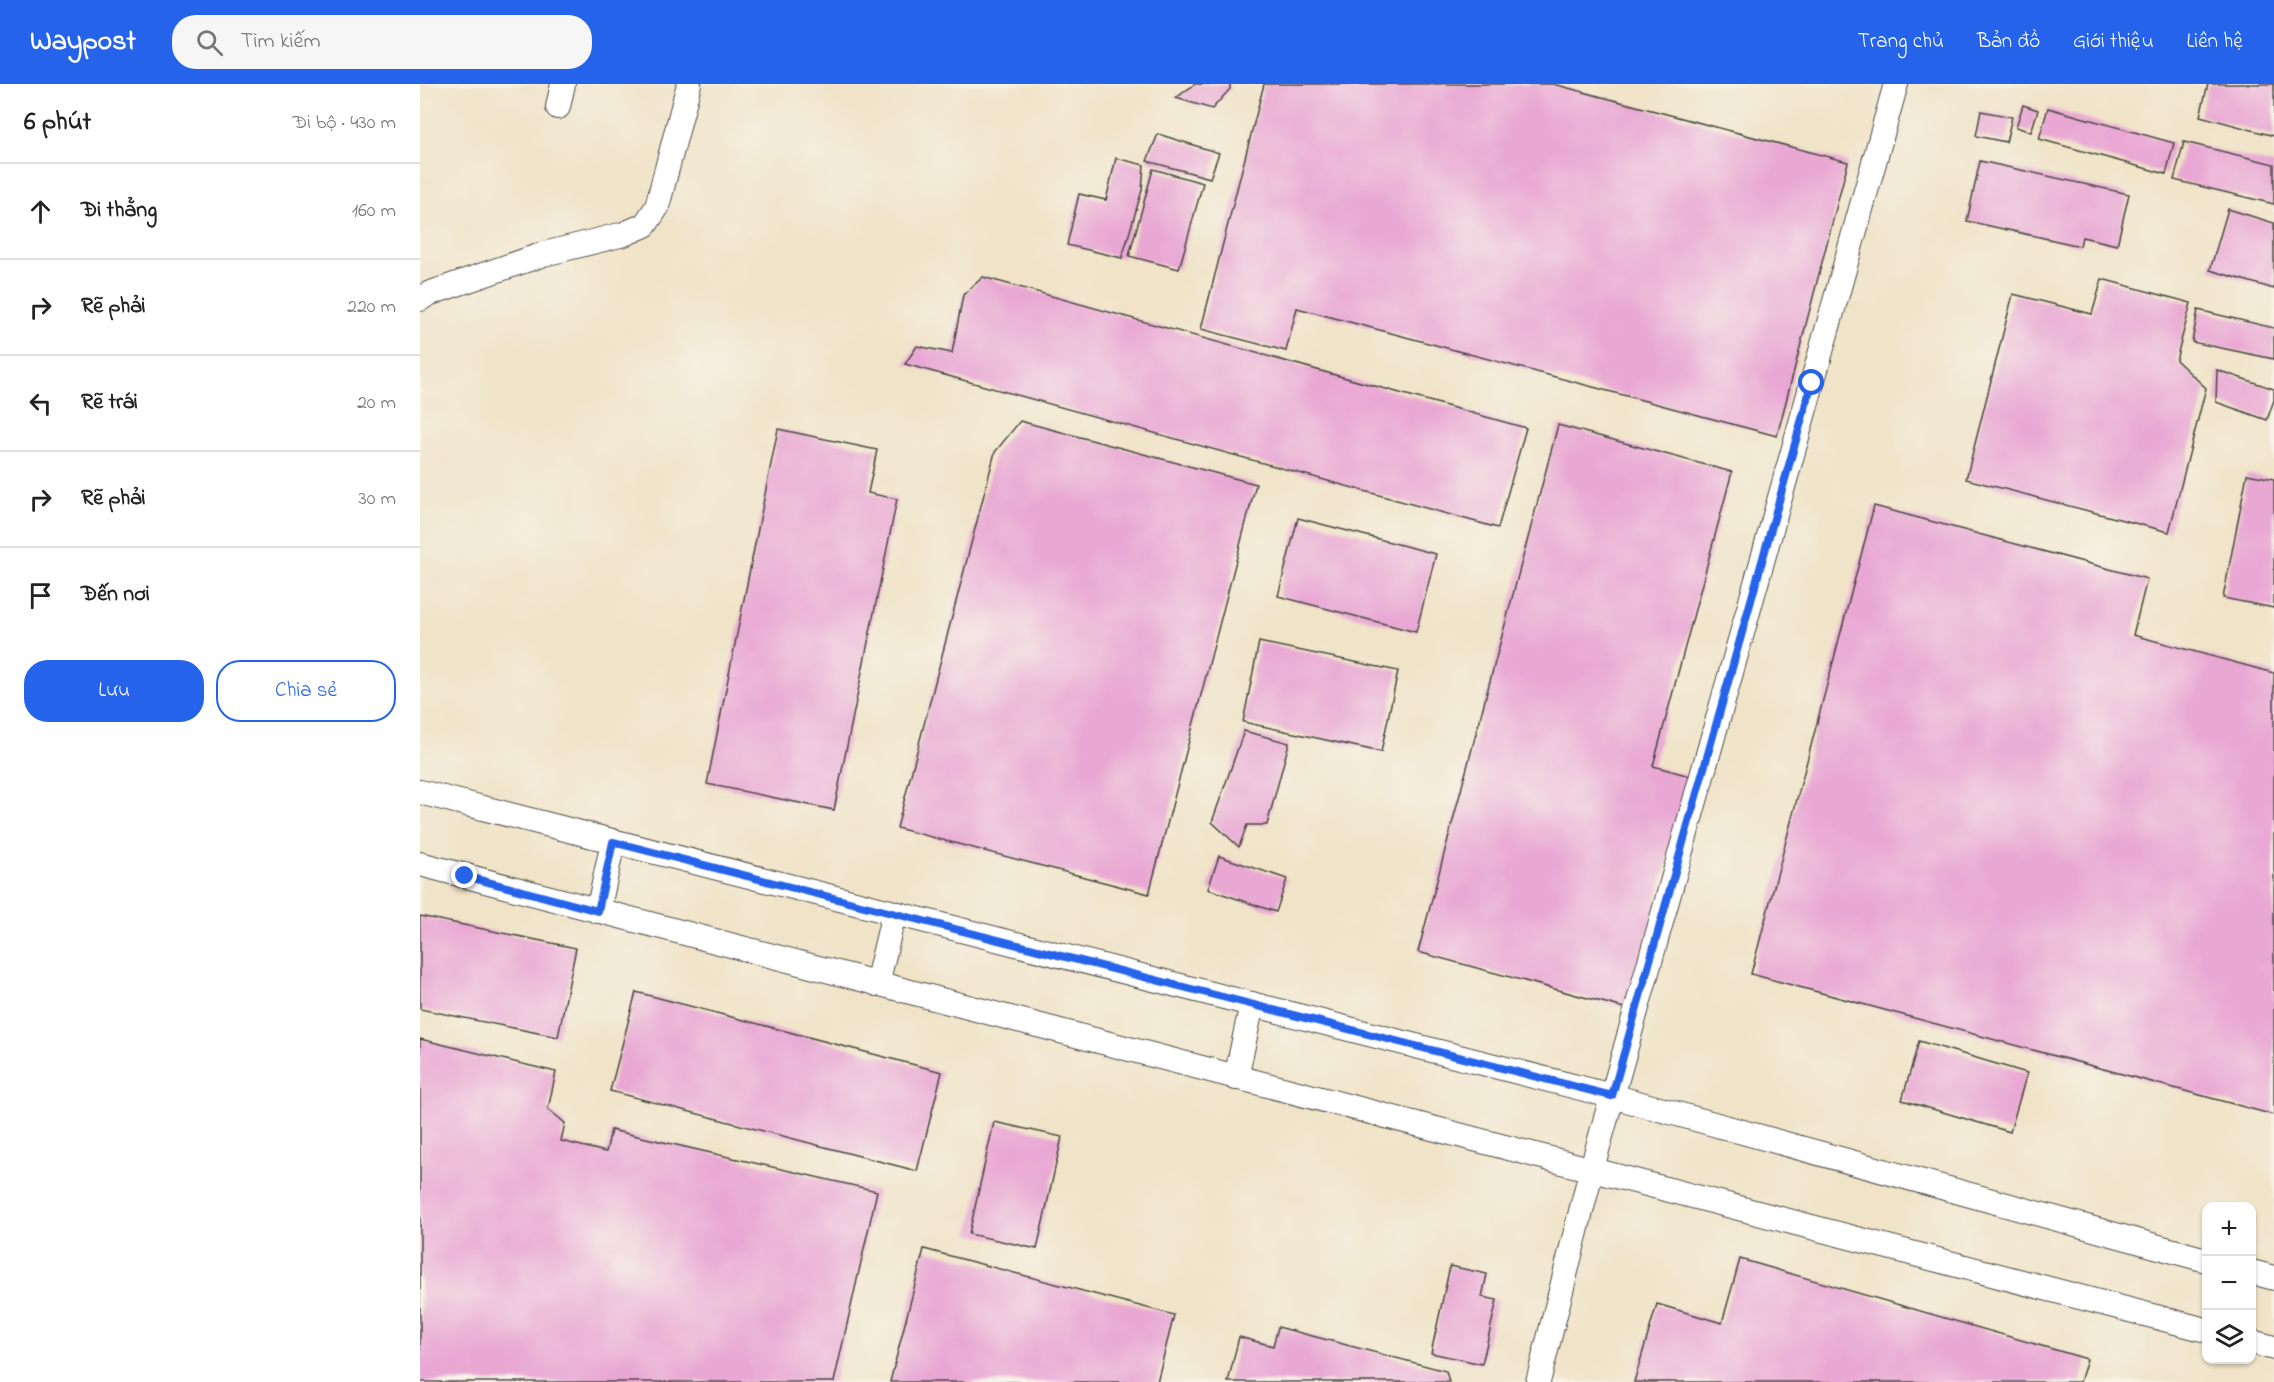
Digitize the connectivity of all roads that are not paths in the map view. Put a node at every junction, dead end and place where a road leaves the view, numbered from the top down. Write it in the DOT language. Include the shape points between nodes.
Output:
graph roads {
  1 [pos="689,84"];
  2 [pos="1896,84"];
  3 [pos="420,299"];
  4 [pos="420,792"];
  5 [pos="613,842"];
  6 [pos="420,864"];
  7 [pos="598,911"];
  8 [pos="894,913"];
  9 [pos="877,984"];
  10 [pos="1252,1004"];
  11 [pos="1236,1078"];
  12 [pos="1612,1096"];
  13 [pos="1592,1168"];
  14 [pos="2202,1259"];
  15 [pos="2256,1273"];
  16 [pos="2274,1278"];
  17 [pos="2202,1329"];
  18 [pos="2256,1343"];
  19 [pos="2274,1348"];
  20 [pos="1538,1382"];
  1 -- 3 [label="street" via="657,207 645,225 544,254"];
  2 -- 12 [label="street"];
  4 -- 5 [label="street"];
  5 -- 7 [label="street"];
  5 -- 8 [label="street"];
  6 -- 7 [label="street"];
  7 -- 9 [label="street"];
  8 -- 9 [label="street"];
  8 -- 10 [label="street"];
  9 -- 11 [label="street"];
  10 -- 11 [label="street"];
  10 -- 12 [label="street"];
  11 -- 13 [label="street"];
  12 -- 13 [label="street"];
  12 -- 14 [label="street"];
  13 -- 17 [label="street"];
  13 -- 20 [label="street"];
  15 -- 16 [label="street"];
  18 -- 19 [label="street"];
}
